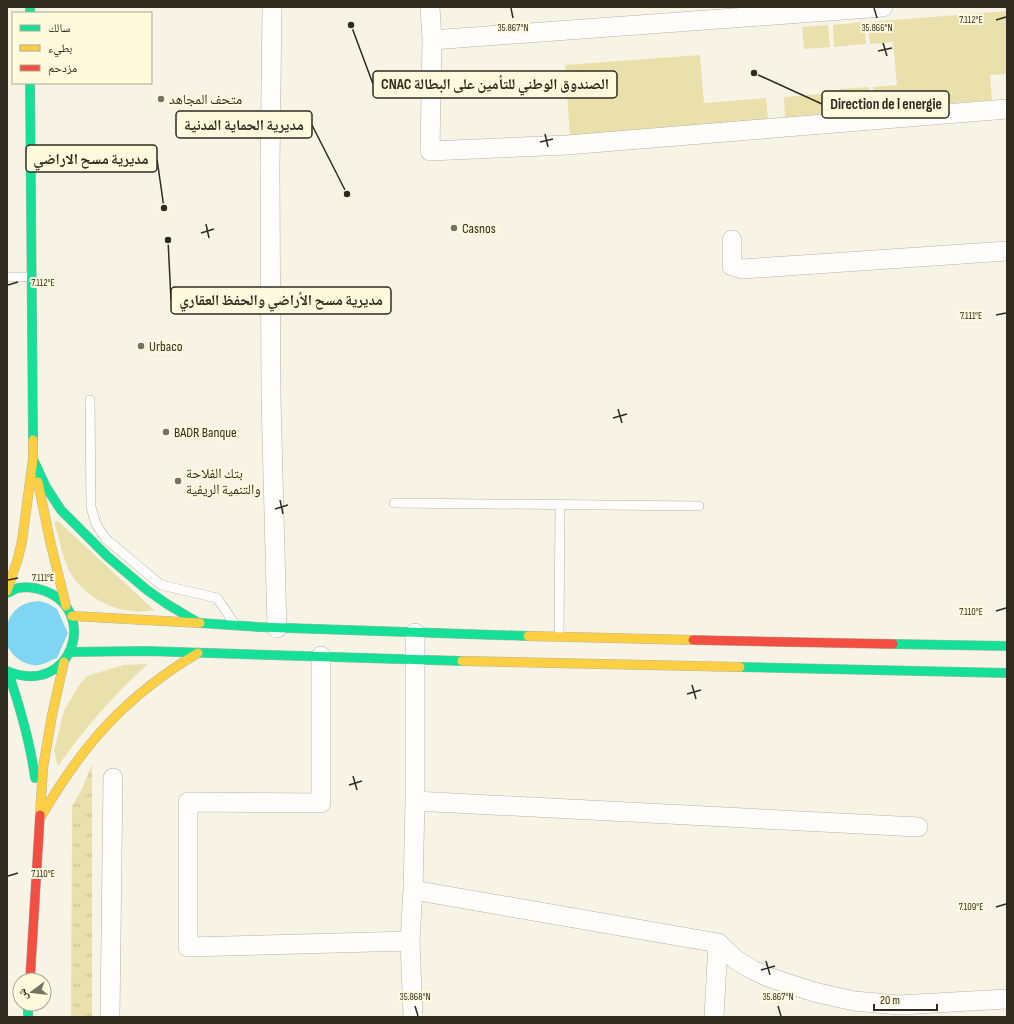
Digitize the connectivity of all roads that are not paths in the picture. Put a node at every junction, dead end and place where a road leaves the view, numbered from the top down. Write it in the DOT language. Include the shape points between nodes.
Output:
graph roads {
  1 [pos="272,7"];
  2 [pos="430,7"];
  3 [pos="883,7"];
  4 [pos="432,40"];
  5 [pos="30,84"];
  6 [pos="1007,109"];
  7 [pos="732,240"];
  8 [pos="1007,251"];
  9 [pos="7,277"];
  10 [pos="32,277"];
  11 [pos="90,400"];
  12 [pos="33,460"];
  13 [pos="394,503"];
  14 [pos="560,505"];
  15 [pos="698,506"];
  16 [pos="7,592"];
  17 [pos="66,606"];
  18 [pos="72,616"];
  19 [pos="199,623"];
  20 [pos="235,625"];
  21 [pos="277,628"];
  22 [pos="416,633"];
  23 [pos="559,637"];
  24 [pos="1007,646"];
  25 [pos="71,652"];
  26 [pos="198,653"];
  27 [pos="321,656"];
  28 [pos="415,660"];
  29 [pos="64,662"];
  30 [pos="7,672"];
  31 [pos="1007,673"];
  32 [pos="113,778"];
  33 [pos="415,801"];
  34 [pos="39,822"];
  35 [pos="918,827"];
  36 [pos="413,890"];
  37 [pos="410,941"];
  38 [pos="718,943"];
  39 [pos="30,972"];
  40 [pos="1007,999"];
  41 [pos="110,1017"];
  42 [pos="413,1017"];
  43 [pos="714,1017"];
  1 -- 21 [label="street" via="271,398"];
  2 -- 4 [label="street"];
  3 -- 4 [label="street"];
  4 -- 6 [label="street" via="430,151 567,146"];
  5 -- 10 [label="main road"];
  7 -- 8 [label="street" via="732,266 742,269"];
  9 -- 10 [label="lane"];
  10 -- 12 [label="main road"];
  11 -- 20 [label="lane" via="92,507 96,524 106,538 161,585 217,598"];
  12 -- 16 [label="main road" via="22,541"];
  12 -- 17 [label="main road"];
  12 -- 19 [label="main road" via="46,487 62,510 89,538 147,590"];
  13 -- 14 [label="lane"];
  14 -- 15 [label="lane"];
  14 -- 23 [label="lane"];
  16 -- 17 [label="main road" via="31,587 45,590"];
  17 -- 18 [label="main road"];
  18 -- 19 [label="main road"];
  18 -- 25 [label="main road" via="75,628"];
  19 -- 20 [label="main road"];
  20 -- 21 [label="main road"];
  21 -- 22 [label="main road"];
  22 -- 23 [label="main road"];
  22 -- 28 [label="street"];
  23 -- 24 [label="main road"];
  25 -- 26 [label="main road"];
  25 -- 29 [label="main road"];
  26 -- 27 [label="main road"];
  26 -- 34 [label="main road" via="149,686 106,725 69,771"];
  27 -- 28 [label="main road"];
  27 -- 37 [label="street" via="321,803 188,802 188,947"];
  28 -- 31 [label="main road"];
  28 -- 33 [label="street"];
  29 -- 30 [label="main road" via="52,672 38,677 22,677"];
  29 -- 34 [label="main road" via="43,768"];
  30 -- 34 [label="main road" via="30,745"];
  32 -- 41 [label="street"];
  33 -- 35 [label="street"];
  33 -- 36 [label="street"];
  34 -- 39 [label="main road"];
  36 -- 37 [label="street"];
  36 -- 38 [label="street"];
  37 -- 42 [label="street"];
  38 -- 40 [label="street" via="736,960 768,977 814,992 847,999 899,1004"];
  38 -- 43 [label="street"];
}
